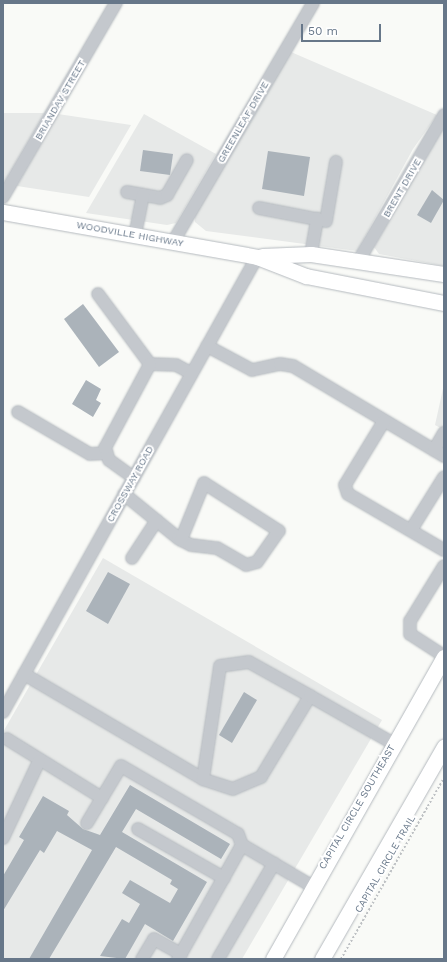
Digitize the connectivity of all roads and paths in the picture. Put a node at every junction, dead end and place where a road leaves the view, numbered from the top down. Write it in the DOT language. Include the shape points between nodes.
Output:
graph roads {
  1 [pos="116,3"];
  2 [pos="313,3"];
  3 [pos="444,115"];
  4 [pos="187,160"];
  5 [pos="336,162"];
  6 [pos="127,192"];
  7 [pos="142,195"];
  8 [pos="3,197"];
  9 [pos="260,208"];
  10 [pos="3,212"];
  11 [pos="317,219"];
  12 [pos="135,235"];
  13 [pos="173,242"];
  14 [pos="311,254"];
  15 [pos="257,257"];
  16 [pos="359,260"];
  17 [pos="444,274"];
  18 [pos="98,294"];
  19 [pos="444,302"];
  20 [pos="207,346"];
  21 [pos="150,364"];
  22 [pos="191,373"];
  23 [pos="18,412"];
  24 [pos="384,421"];
  25 [pos="444,433"];
  26 [pos="107,453"];
  27 [pos="439,453"];
  28 [pos="444,477"];
  29 [pos="134,478"];
  30 [pos="124,494"];
  31 [pos="157,520"];
  32 [pos="410,530"];
  33 [pos="181,540"];
  34 [pos="444,550"];
  35 [pos="132,558"];
  36 [pos="444,566"];
  37 [pos="444,657"];
  38 [pos="24,674"];
  39 [pos="310,696"];
  40 [pos="3,712"];
  41 [pos="7,739"];
  42 [pos="394,744"];
  43 [pos="444,747"];
  44 [pos="39,761"];
  45 [pos="204,778"];
  46 [pos="444,778"];
  47 [pos="102,798"];
  48 [pos="87,823"];
  49 [pos="138,829"];
  50 [pos="3,838"];
  51 [pos="242,845"];
  52 [pos="274,863"];
  53 [pos="224,878"];
  54 [pos="312,886"];
  55 [pos="179,957"];
  56 [pos="142,959"];
  57 [pos="218,959"];
  58 [pos="273,959"];
  59 [pos="322,959"];
  60 [pos="341,959"];
  1 -- 8 [label="street, BRIANDAV STREET"];
  2 -- 13 [label="street, GREENLEAF DRIVE"];
  3 -- 16 [label="street, BRENT DRIVE"];
  4 -- 7 [label="street" via="167,195 160,198"];
  5 -- 11 [label="street" via="326,221"];
  6 -- 7 [label="street"];
  7 -- 12 [label="street"];
  9 -- 11 [label="street"];
  10 -- 12 [label="main road, WOODVILLE HIGHWAY"];
  11 -- 14 [label="street"];
  12 -- 13 [label="main road, WOODVILLE HIGHWAY"];
  13 -- 15 [label="main road, WOODVILLE HIGHWAY"];
  14 -- 15 [label="main road, WOODVILLE HIGHWAY"];
  14 -- 16 [label="main road, WOODVILLE HIGHWAY"];
  15 -- 19 [label="main road, WOODVILLE HIGHWAY" via="306,276"];
  15 -- 20 [label="street, CROSSWAY ROAD"];
  16 -- 17 [label="main road, WOODVILLE HIGHWAY"];
  18 -- 21 [label="street"];
  20 -- 22 [label="street, CROSSWAY ROAD"];
  20 -- 24 [label="street" via="252,370 280,364 293,366"];
  21 -- 22 [label="street" via="176,365"];
  21 -- 26 [label="street" via="110,435"];
  22 -- 29 [label="street, CROSSWAY ROAD"];
  23 -- 26 [label="street" via="90,454"];
  24 -- 27 [label="street"];
  24 -- 32 [label="street" via="345,484 348,494"];
  25 -- 27 [label="street"];
  26 -- 29 [label="street" via="119,469"];
  28 -- 32 [label="street"];
  29 -- 30 [label="street, CROSSWAY ROAD"];
  30 -- 31 [label="street"];
  30 -- 38 [label="street, CROSSWAY ROAD"];
  31 -- 33 [label="street"];
  31 -- 35 [label="street"];
  32 -- 34 [label="street"];
  33 -- 33 [label="street" via="191,545 217,548 246,565 257,562 279,531 204,483"];
  36 -- 37 [label="street" via="410,621 410,634"];
  37 -- 42 [label="main road, CAPITAL CIRCLE SOUTHEAST"];
  38 -- 40 [label="street, CROSSWAY ROAD"];
  38 -- 45 [label="street"];
  39 -- 42 [label="street"];
  39 -- 45 [label="street" via="261,777 233,789"];
  39 -- 45 [label="street" via="249,662 220,666"];
  41 -- 44 [label="street"];
  42 -- 54 [label="main road, CAPITAL CIRCLE SOUTHEAST"];
  43 -- 59 [label="main road"];
  44 -- 47 [label="street"];
  44 -- 50 [label="street"];
  46 -- 60 [label="path, CAPITAL CIRCLE TRAIL"];
  47 -- 48 [label="street"];
  47 -- 51 [label="street" via="121,766 238,834"];
  49 -- 53 [label="street"];
  51 -- 52 [label="street"];
  51 -- 53 [label="street"];
  52 -- 54 [label="street"];
  52 -- 57 [label="street"];
  53 -- 55 [label="street"];
  54 -- 58 [label="main road, CAPITAL CIRCLE SOUTHEAST"];
  55 -- 56 [label="street" via="154,939"];
}
